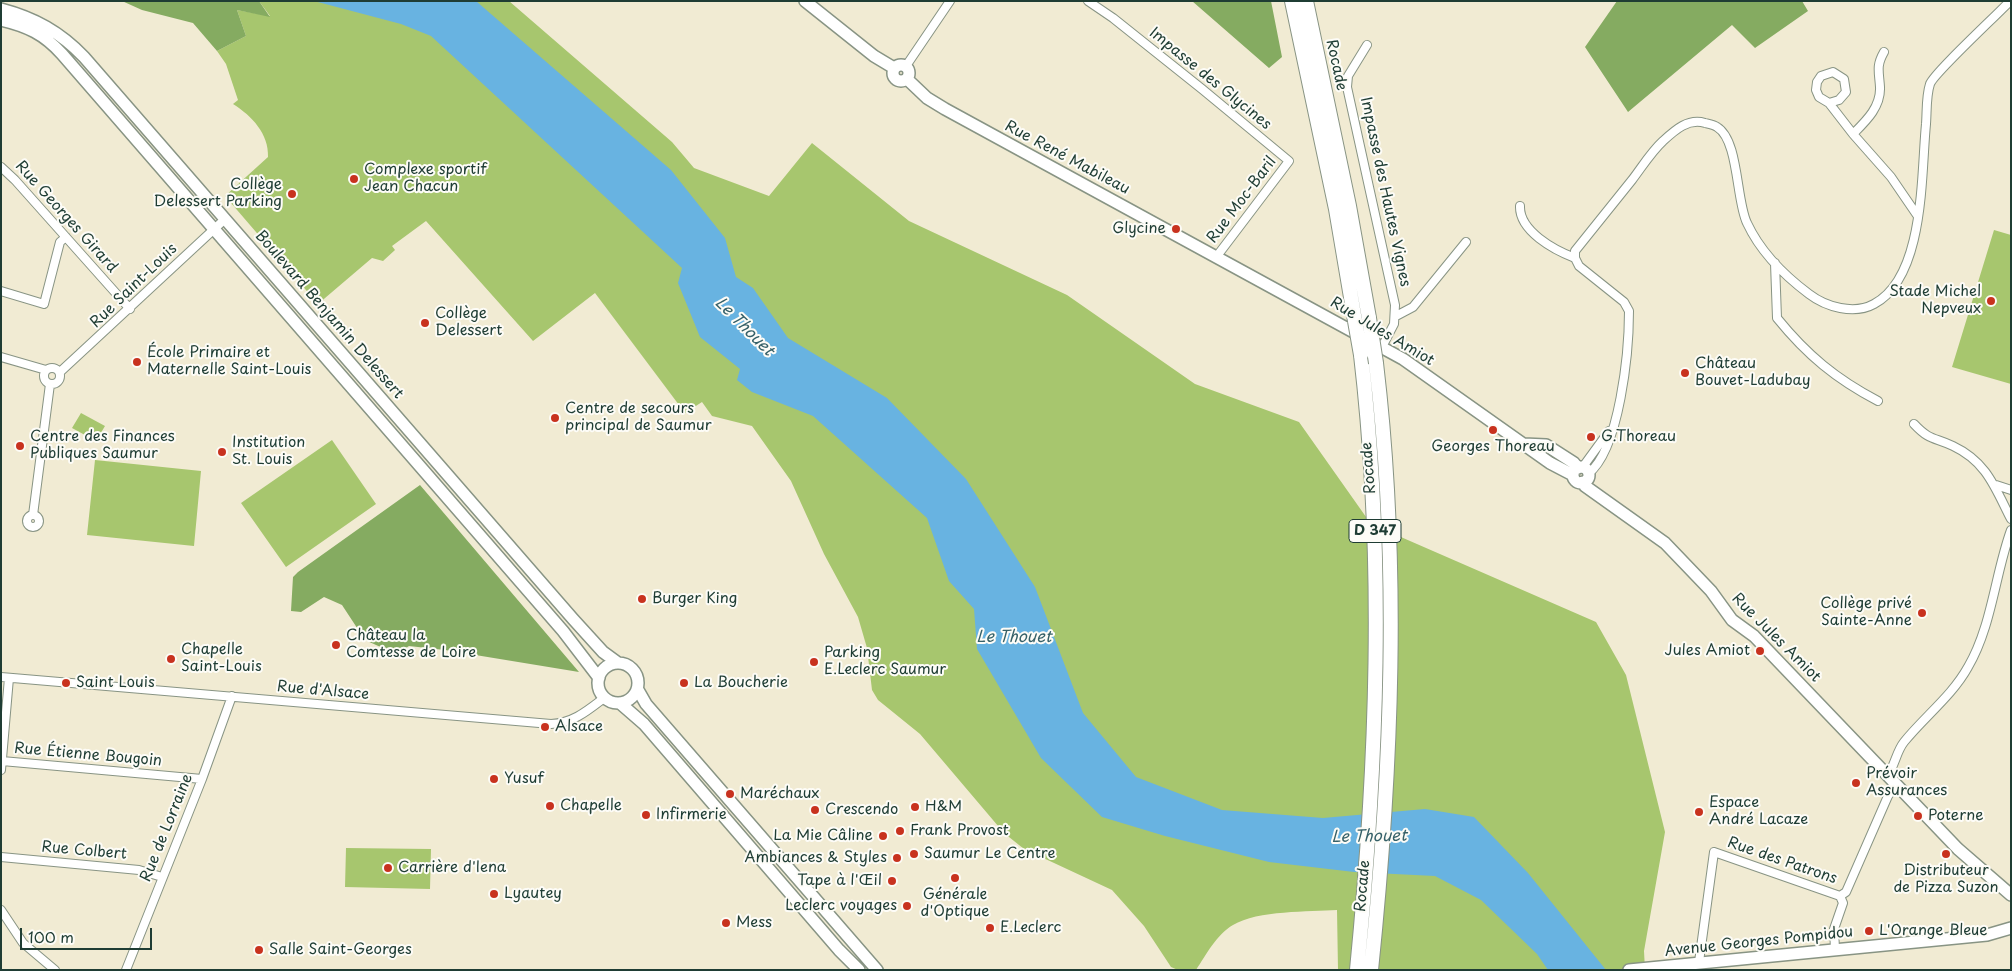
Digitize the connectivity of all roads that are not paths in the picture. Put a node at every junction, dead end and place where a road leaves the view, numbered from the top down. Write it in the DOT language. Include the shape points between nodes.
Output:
graph roads {
  1 [pos="806,1"];
  2 [pos="950,1"];
  3 [pos="1088,1"];
  4 [pos="1292,1"];
  5 [pos="1306,1"];
  6 [pos="2010,1"];
  7 [pos="1,9"];
  8 [pos="1,20"];
  9 [pos="1367,45"];
  10 [pos="1884,52"];
  11 [pos="900,67"];
  12 [pos="1829,102"];
  13 [pos="1853,134"];
  14 [pos="1289,161"];
  15 [pos="1,167"];
  16 [pos="1520,206"];
  17 [pos="1917,216"];
  18 [pos="225,219"];
  19 [pos="214,230"];
  20 [pos="66,237"];
  21 [pos="1466,242"];
  22 [pos="1217,256"];
  23 [pos="1575,258"];
  24 [pos="1775,263"];
  25 [pos="1,291"];
  26 [pos="130,309"];
  27 [pos="1396,316"];
  28 [pos="1362,319"];
  29 [pos="1382,347"];
  30 [pos="1,357"];
  31 [pos="46,370"];
  32 [pos="60,372"];
  33 [pos="50,384"];
  34 [pos="1878,401"];
  35 [pos="1914,424"];
  36 [pos="1581,473"];
  37 [pos="1996,485"];
  38 [pos="2011,490"];
  39 [pos="33,515"];
  40 [pos="2011,519"];
  41 [pos="2011,530"];
  42 [pos="618,663"];
  43 [pos="5,677"];
  44 [pos="599,678"];
  45 [pos="638,690"];
  46 [pos="232,696"];
  47 [pos="604,698"];
  48 [pos="621,704"];
  49 [pos="2,761"];
  50 [pos="1,770"];
  51 [pos="1887,776"];
  52 [pos="202,779"];
  53 [pos="1895,785"];
  54 [pos="1,857"];
  55 [pos="162,877"];
  56 [pos="2011,895"];
  57 [pos="1840,896"];
  58 [pos="1,910"];
  59 [pos="2011,928"];
  60 [pos="1376,930"];
  61 [pos="1835,949"];
  62 [pos="1699,962"];
  63 [pos="55,970"];
  64 [pos="126,970"];
  65 [pos="859,970"];
  66 [pos="877,970"];
  67 [pos="1357,970"];
  68 [pos="1371,970"];
  69 [pos="1379,970"];
  70 [pos="1629,970"];
  1 -- 11 [label="main road" via="874,56"];
  2 -- 11 [label="street"];
  3 -- 14 [label="street, Impasse des Glycines"];
  4 -- 28 [label="highway, D 347"];
  5 -- 28 [label="highway, Rocade / D 347" via="1349,206"];
  6 -- 17 [label="street" via="1931,82"];
  7 -- 18 [label="main road, Boulevard Benjamin Delessert" via="39,22 74,46"];
  8 -- 19 [label="main road, Boulevard Benjamin Delessert" via="27,27 50,41"];
  9 -- 27 [label="street, Impasse des Hautes Vignes" via="1348,76 1347,87"];
  10 -- 13 [label="street" via="1878,63 1878,103 1870,117"];
  11 -- 22 [label="main road, Rue René Mabileau" via="894,78 907,80 927,98"];
  12 -- 12 [label="street" via="1839,100 1846,92 1844,79 1833,72 1821,76 1817,82 1816,90 1820,97"];
  12 -- 13 [label="street"];
  13 -- 17 [label="street" via="1891,177"];
  14 -- 22 [label="street, Rue Moc-Baril"];
  15 -- 20 [label="street, Rue Georges Girard"];
  16 -- 23 [label="street" via="1525,224 1555,251"];
  17 -- 24 [label="street" via="1906,267 1888,294 1874,304 1857,309 1836,308 1817,300"];
  18 -- 19 [label="street, Rue Saint-Louis"];
  18 -- 42 [label="main road, Boulevard Benjamin Delessert" via="590,638"];
  19 -- 26 [label="street, Rue Saint-Louis"];
  19 -- 44 [label="main road, Boulevard Benjamin Delessert" via="563,632"];
  20 -- 25 [label="street" via="60,242 44,304"];
  20 -- 26 [label="street, Rue Georges Girard"];
  21 -- 27 [label="street" via="1413,307"];
  22 -- 29 [label="main road, Rue Jules Amiot"];
  23 -- 24 [label="street" via="1576,251 1662,142 1684,124 1696,121 1718,127 1728,140 1746,221 1756,241"];
  23 -- 36 [label="street" via="1579,266 1624,302 1629,311 1619,410 1600,460"];
  24 -- 34 [label="street" via="1777,318 1817,362"];
  26 -- 32 [label="street, Rue Saint-Louis"];
  27 -- 29 [label="street"];
  28 -- 60 [label="highway, Rocade / D 347, bridge" via="1376,363 1389,523 1389,708"];
  28 -- 67 [label="highway, D 347, bridge" via="1361,355 1375,514 1377,606 1374,707"];
  29 -- 36 [label="main road, Rue Jules Amiot" via="1550,463"];
  30 -- 31 [label="street"];
  31 -- 32 [label="street" via="53,368"];
  31 -- 33 [label="street" via="44,379"];
  32 -- 33 [label="street" via="59,382"];
  33 -- 39 [label="street"];
  35 -- 37 [label="street" via="1926,437 1952,445 1975,458"];
  36 -- 51 [label="main road, Rue Jules Amiot" via="1585,486 1674,551 1711,591 1732,620 1754,636"];
  37 -- 38 [label="street"];
  37 -- 40 [label="street"];
  41 -- 51 [label="street" via="1984,630 1968,668 1935,710 1902,744"];
  42 -- 44 [label="main road" via="606,668"];
  42 -- 45 [label="main road" via="635,672"];
  43 -- 46 [label="street, Rue d'Alsace"];
  43 -- 49 [label="street"];
  44 -- 47 [label="main road" via="599,689"];
  45 -- 48 [label="main road"];
  45 -- 66 [label="main road" via="646,704"];
  46 -- 47 [label="street, Rue d'Alsace" via="551,724 564,724"];
  46 -- 52 [label="street, Rue de Lorraine"];
  47 -- 48 [label="main road"];
  48 -- 65 [label="main road" via="644,724"];
  49 -- 50 [label="street"];
  49 -- 52 [label="street, Rue Étienne Bougoin"];
  51 -- 53 [label="main road, Rue Jules Amiot"];
  52 -- 55 [label="street, Rue de Lorraine"];
  53 -- 56 [label="main road, Rue Jules Amiot" via="1958,849"];
  53 -- 57 [label="street" via="1846,892"];
  54 -- 55 [label="street, Rue Colbert" via="139,870"];
  55 -- 64 [label="street, Rue de Lorraine"];
  57 -- 61 [label="street" via="1843,903 1834,929"];
  57 -- 62 [label="street, Rue des Patrons" via="1714,852"];
  58 -- 63 [label="street" via="23,943"];
  59 -- 61 [label="main road, Avenue Georges Pompidou" via="1987,935"];
  60 -- 68 [label="highway, Rocade / D 347"];
  60 -- 69 [label="highway"];
  61 -- 62 [label="main road, Avenue Georges Pompidou"];
  62 -- 70 [label="main road, Avenue Georges Pompidou"];
}
